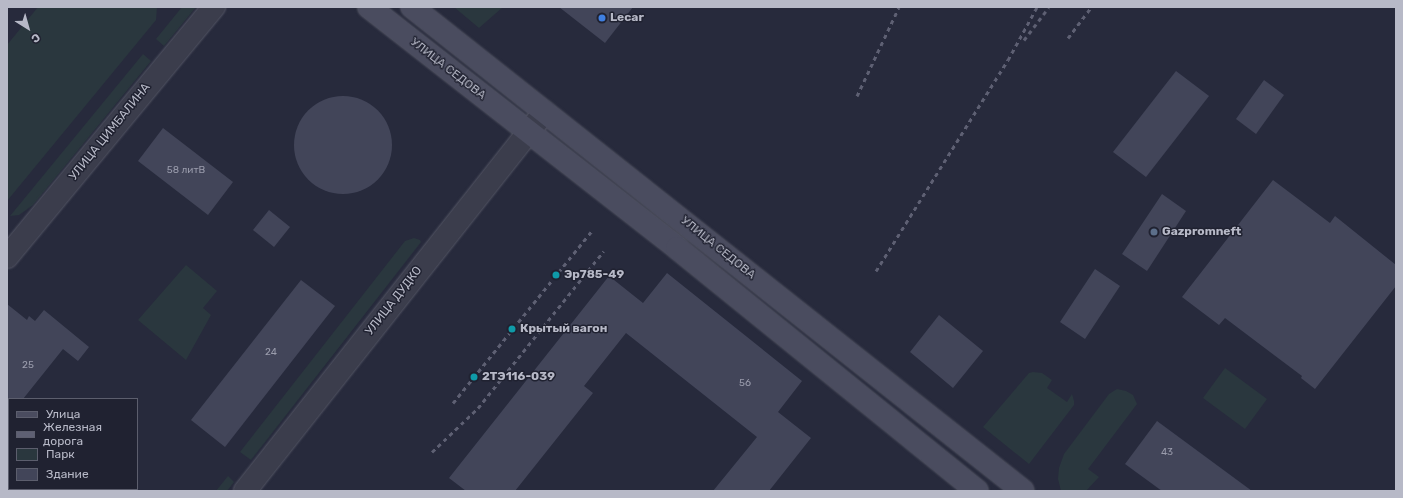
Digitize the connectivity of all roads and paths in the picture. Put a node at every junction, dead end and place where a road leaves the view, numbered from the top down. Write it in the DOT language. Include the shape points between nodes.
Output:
graph roads {
  1 [pos="214,7"];
  2 [pos="369,7"];
  3 [pos="412,7"];
  4 [pos="544,112"];
  5 [pos="527,132"];
  6 [pos="7,257"];
  7 [pos="245,491"];
  8 [pos="977,491"];
  9 [pos="1023,491"];
  1 -- 6 [label="street, УЛИЦА ЦИМБАЛИНА"];
  2 -- 5 [label="main road, УЛИЦА СЕДОВА"];
  3 -- 4 [label="main road, УЛИЦА СЕДОВА"];
  4 -- 5 [label="street, УЛИЦА ДУДКО"];
  4 -- 9 [label="main road, УЛИЦА СЕДОВА"];
  5 -- 7 [label="street, УЛИЦА ДУДКО"];
  5 -- 8 [label="main road, УЛИЦА СЕДОВА" via="677,248"];
}
